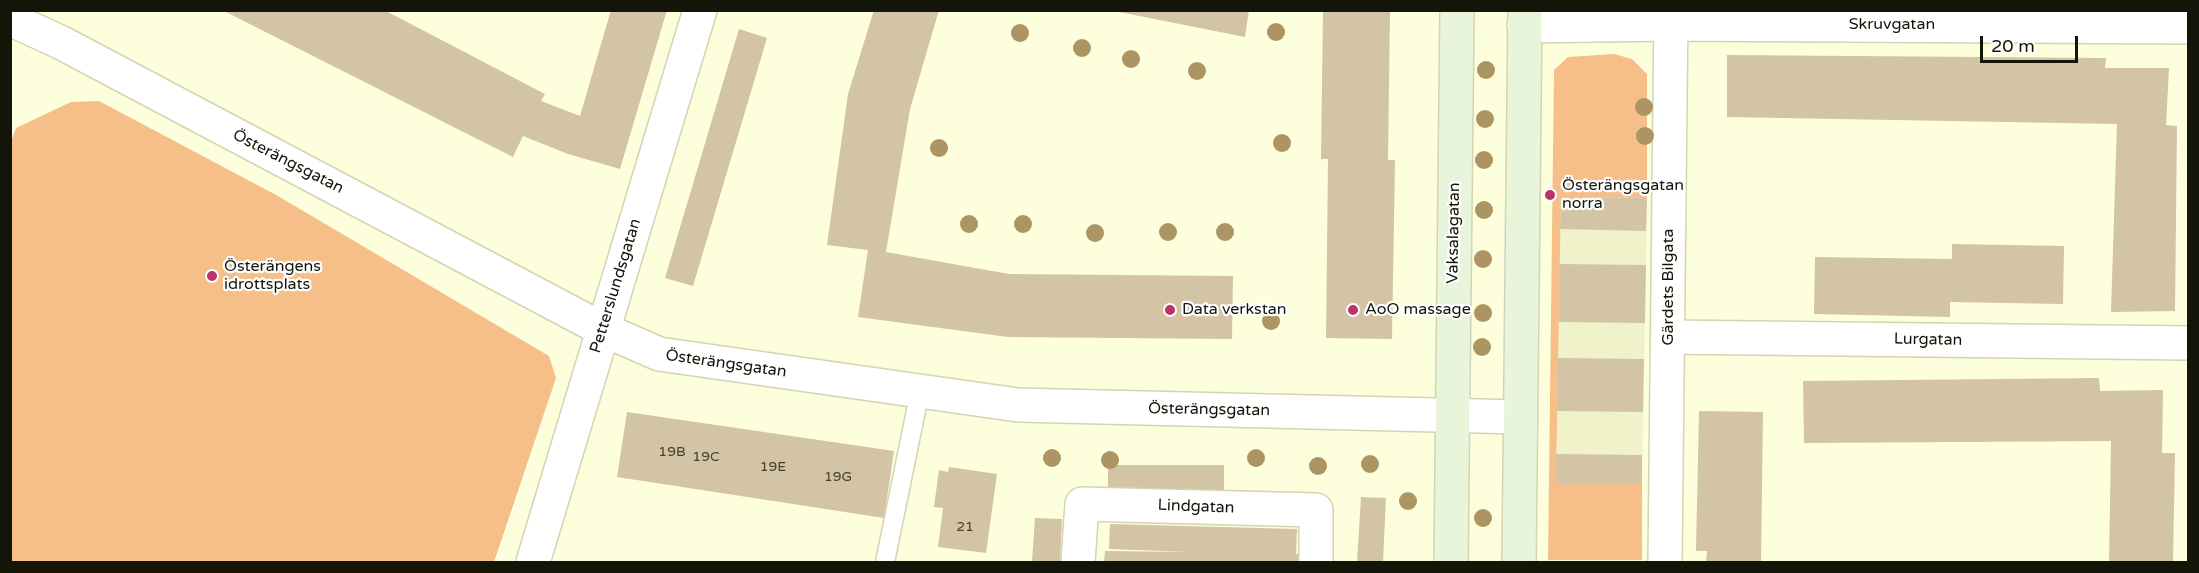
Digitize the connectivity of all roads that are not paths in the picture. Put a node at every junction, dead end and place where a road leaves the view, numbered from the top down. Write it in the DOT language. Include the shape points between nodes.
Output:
graph roads {
  1 [pos="700,10"];
  2 [pos="1457,10"];
  3 [pos="1671,17"];
  4 [pos="1525,18"];
  5 [pos="2127,19"];
  6 [pos="15,25"];
  7 [pos="2188,27"];
  8 [pos="602,329"];
  9 [pos="1668,337"];
  10 [pos="2188,343"];
  11 [pos="920,391"];
  12 [pos="1451,416"];
  13 [pos="1520,417"];
  14 [pos="533,562"];
  15 [pos="885,562"];
  16 [pos="1078,562"];
  17 [pos="1316,562"];
  18 [pos="1450,562"];
  19 [pos="1519,562"];
  20 [pos="1665,562"];
  1 -- 8 [label="street, Petterslundsgatan"];
  2 -- 12 [label="main road, Vaksalagatan"];
  3 -- 4 [label="street, Skruvgatan"];
  3 -- 5 [label="street, Skruvgatan"];
  3 -- 9 [label="street, Gärdets Bilgata"];
  4 -- 13 [label="main road"];
  5 -- 7 [label="street, Skruvgatan"];
  6 -- 8 [label="street, Österängsgatan" via="62,43"];
  8 -- 11 [label="street, Österängsgatan" via="659,354"];
  8 -- 14 [label="street, Petterslundsgatan"];
  9 -- 10 [label="street, Lurgatan"];
  9 -- 20 [label="street, Gärdets Bilgata"];
  11 -- 12 [label="street, Österängsgatan" via="1018,405"];
  11 -- 15 [label="lane"];
  12 -- 13 [label="street, Österängsgatan"];
  12 -- 18 [label="main road, Vaksalagatan"];
  13 -- 19 [label="main road"];
  16 -- 17 [label="street, Lindgatan" via="1082,504 1316,510"];
}
